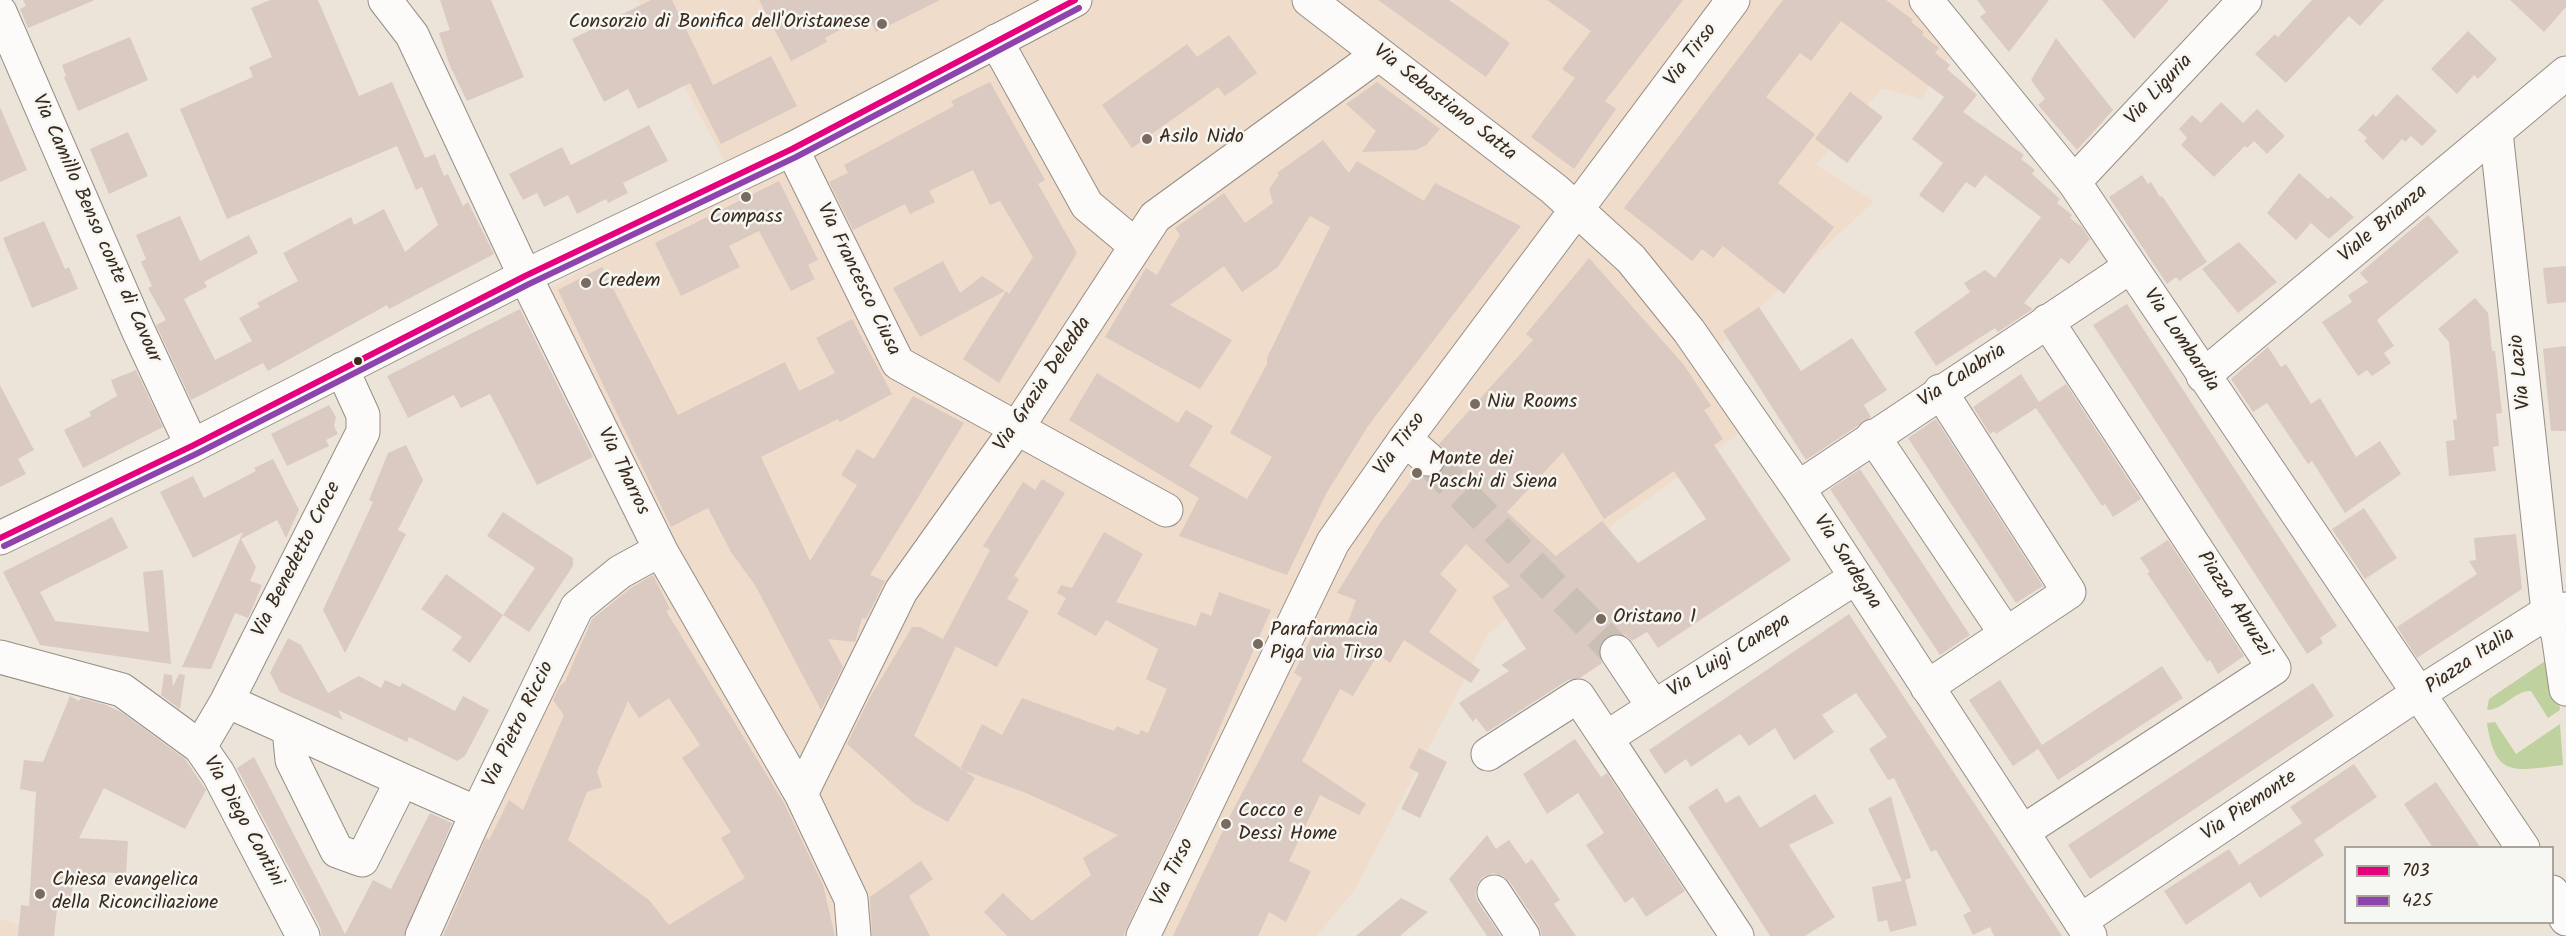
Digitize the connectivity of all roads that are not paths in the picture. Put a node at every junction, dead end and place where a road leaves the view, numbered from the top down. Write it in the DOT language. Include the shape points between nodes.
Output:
graph roads {
  1 [pos="385,0"];
  2 [pos="411,0"];
  3 [pos="1075,0"];
  4 [pos="1308,0"];
  5 [pos="1734,0"];
  6 [pos="1926,0"];
  7 [pos="2245,0"];
  8 [pos="0,12"];
  9 [pos="412,34"];
  10 [pos="996,41"];
  11 [pos="1378,54"];
  12 [pos="2566,73"];
  13 [pos="2496,132"];
  14 [pos="792,149"];
  15 [pos="2074,182"];
  16 [pos="1578,208"];
  17 [pos="1136,246"];
  18 [pos="2130,267"];
  19 [pos="525,276"];
  20 [pos="2047,321"];
  21 [pos="342,369"];
  22 [pos="2203,376"];
  23 [pos="1940,392"];
  24 [pos="1017,428"];
  25 [pos="1873,436"];
  26 [pos="192,446"];
  27 [pos="1798,488"];
  28 [pos="1167,510"];
  29 [pos="0,538"];
  30 [pos="660,550"];
  31 [pos="1855,578"];
  32 [pos="2557,611"];
  33 [pos="2006,634"];
  34 [pos="1617,652"];
  35 [pos="0,657"];
  36 [pos="1927,687"];
  37 [pos="2566,689"];
  38 [pos="2420,693"];
  39 [pos="227,701"];
  40 [pos="1653,705"];
  41 [pos="289,729"];
  42 [pos="1606,738"];
  43 [pos="200,747"];
  44 [pos="1488,754"];
  45 [pos="402,780"];
  46 [pos="801,794"];
  47 [pos="477,813"];
  48 [pos="2022,832"];
  49 [pos="2522,846"];
  50 [pos="1494,892"];
  51 [pos="2554,894"];
  52 [pos="2566,919"];
  53 [pos="2085,928"];
  54 [pos="303,936"];
  55 [pos="422,936"];
  56 [pos="854,936"];
  57 [pos="1143,936"];
  58 [pos="1523,936"];
  59 [pos="1737,936"];
  1 -- 9 [label="street, Via Tharros"];
  2 -- 9 [label="street, Via Tharros"];
  3 -- 10 [label="street"];
  4 -- 11 [label="street, Via Sebastiano Satta"];
  5 -- 16 [label="street, Via Tirso"];
  6 -- 15 [label="street, Via Lombardia"];
  7 -- 15 [label="street, Via Liguria"];
  8 -- 26 [label="street, Via Camillo Benso conte di Cavour"];
  9 -- 19 [label="street, Via Tharros"];
  10 -- 14 [label="street"];
  10 -- 17 [label="street" via="1087,205"];
  11 -- 16 [label="street, Via Sebastiano Satta"];
  11 -- 17 [label="street, Via Grazia Deledda" via="1155,217"];
  12 -- 13 [label="street, Viale Brianza"];
  13 -- 22 [label="street, Viale Brianza"];
  13 -- 32 [label="street, Via Lazio"];
  14 -- 19 [label="street"];
  14 -- 24 [label="street, Via Francesco Ciusa" via="898,363"];
  15 -- 18 [label="street, Via Lombardia"];
  16 -- 27 [label="street, Via Sardegna" via="1631,259 1689,331"];
  16 -- 57 [label="street, Via Tirso" via="1416,449 1333,542"];
  17 -- 24 [label="street, Via Grazia Deledda"];
  18 -- 20 [label="street, Via Calabria"];
  18 -- 22 [label="street, Via Lombardia"];
  19 -- 21 [label="street"];
  19 -- 30 [label="street, Via Tharros"];
  20 -- 23 [label="street, Via Calabria"];
  20 -- 48 [label="street, Piazza Abruzzi" via="2274,668"];
  21 -- 26 [label="street"];
  21 -- 39 [label="street, Via Benedetto Croce" via="363,415 363,432"];
  22 -- 38 [label="street, Via Lombardia"];
  23 -- 25 [label="street, Via Calabria"];
  23 -- 33 [label="street" via="2068,592"];
  24 -- 28 [label="street, Via Francesco Ciusa"];
  24 -- 46 [label="street, Via Grazia Deledda" via="901,591"];
  25 -- 27 [label="street, Via Calabria"];
  25 -- 33 [label="street"];
  26 -- 29 [label="street"];
  27 -- 31 [label="street, Via Sardegna"];
  30 -- 46 [label="street, Via Tharros"];
  30 -- 47 [label="street, Via Pietro Riccio" via="620,572 577,607"];
  31 -- 36 [label="street, Via Sardegna"];
  31 -- 40 [label="street, Via Luigi Canepa"];
  32 -- 37 [label="street"];
  32 -- 38 [label="street, Piazza Italia"];
  33 -- 36 [label="street"];
  34 -- 40 [label="street"];
  35 -- 43 [label="street, Via Diego Contini" via="122,690"];
  36 -- 48 [label="street, Via Sardegna"];
  38 -- 49 [label="street, Piazza Italia"];
  38 -- 53 [label="street, Via Piemonte"];
  39 -- 41 [label="street"];
  39 -- 43 [label="street, Via Benedetto Croce"];
  40 -- 42 [label="street, Via Luigi Canepa"];
  41 -- 45 [label="street"];
  41 -- 45 [label="street" via="292,760 337,851 362,860"];
  42 -- 44 [label="street" via="1578,696"];
  42 -- 59 [label="street"];
  43 -- 54 [label="street, Via Diego Contini" via="218,773"];
  45 -- 47 [label="street"];
  46 -- 56 [label="street, Via Tharros" via="851,899"];
  47 -- 55 [label="street, Via Pietro Riccio"];
  48 -- 53 [label="street, Via Sardegna"];
  50 -- 58 [label="street"];
  51 -- 52 [label="street"];
}
